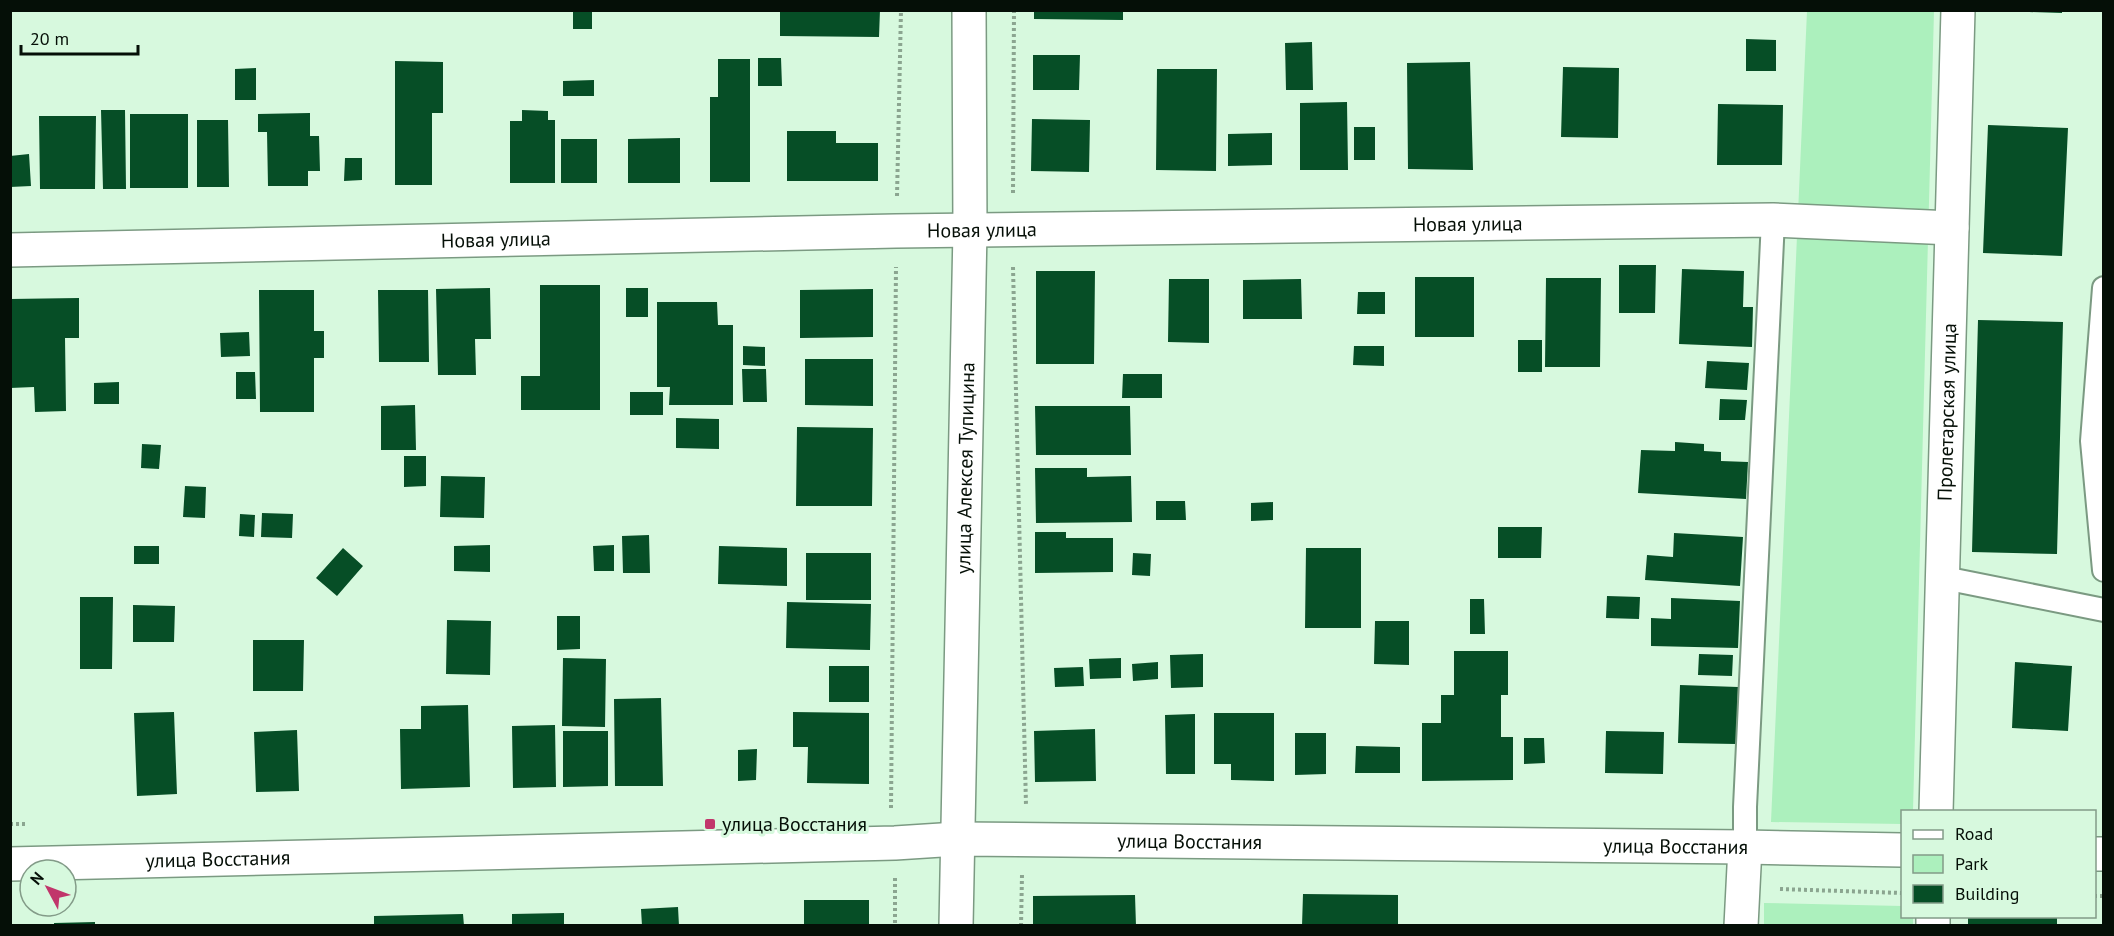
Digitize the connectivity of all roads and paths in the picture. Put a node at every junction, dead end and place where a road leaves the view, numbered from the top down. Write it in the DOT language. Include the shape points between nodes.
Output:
graph roads {
  1 [pos="901,10"];
  2 [pos="969,10"];
  3 [pos="1014,10"];
  4 [pos="1958,10"];
  5 [pos="1773,220"];
  6 [pos="1952,228"];
  7 [pos="970,230"];
  8 [pos="1013,230"];
  9 [pos="896,231"];
  10 [pos="10,250"];
  11 [pos="2103,288"];
  12 [pos="2103,570"];
  13 [pos="1944,578"];
  14 [pos="2103,610"];
  15 [pos="1936,810"];
  16 [pos="957,839"];
  17 [pos="1022,841"];
  18 [pos="895,843"];
  19 [pos="1745,847"];
  20 [pos="1901,850"];
  21 [pos="10,864"];
  22 [pos="1743,888"];
  23 [pos="1901,893"];
  24 [pos="895,926"];
  25 [pos="956,926"];
  26 [pos="1021,926"];
  27 [pos="1741,926"];
  1 -- 9 [label="path"];
  2 -- 7 [label="street, улица Алексея Тупицина"];
  3 -- 8 [label="path"];
  4 -- 6 [label="street, Пролетарская улица"];
  5 -- 6 [label="street, Новая улица"];
  5 -- 8 [label="street, Новая улица"];
  5 -- 19 [label="lane"];
  6 -- 13 [label="street, Пролетарская улица"];
  7 -- 8 [label="street, Новая улица"];
  7 -- 9 [label="street, Новая улица"];
  7 -- 16 [label="street, улица Алексея Тупицина"];
  8 -- 17 [label="path" via="1026,808"];
  9 -- 10 [label="street, Новая улица"];
  9 -- 18 [label="path" via="891,797"];
  11 -- 12 [label="lane" via="2092,441"];
  13 -- 14 [label="lane"];
  13 -- 15 [label="street, Пролетарская улица"];
  16 -- 17 [label="street, улица Восстания"];
  16 -- 18 [label="street, улица Восстания"];
  16 -- 25 [label="street, улица Алексея Тупицина"];
  17 -- 19 [label="street, улица Восстания"];
  17 -- 26 [label="path"];
  18 -- 21 [label="street, улица Восстания"];
  18 -- 24 [label="path"];
  19 -- 20 [label="street, улица Восстания"];
  19 -- 22 [label="street"];
  22 -- 23 [label="path"];
  22 -- 27 [label="street"];
}
